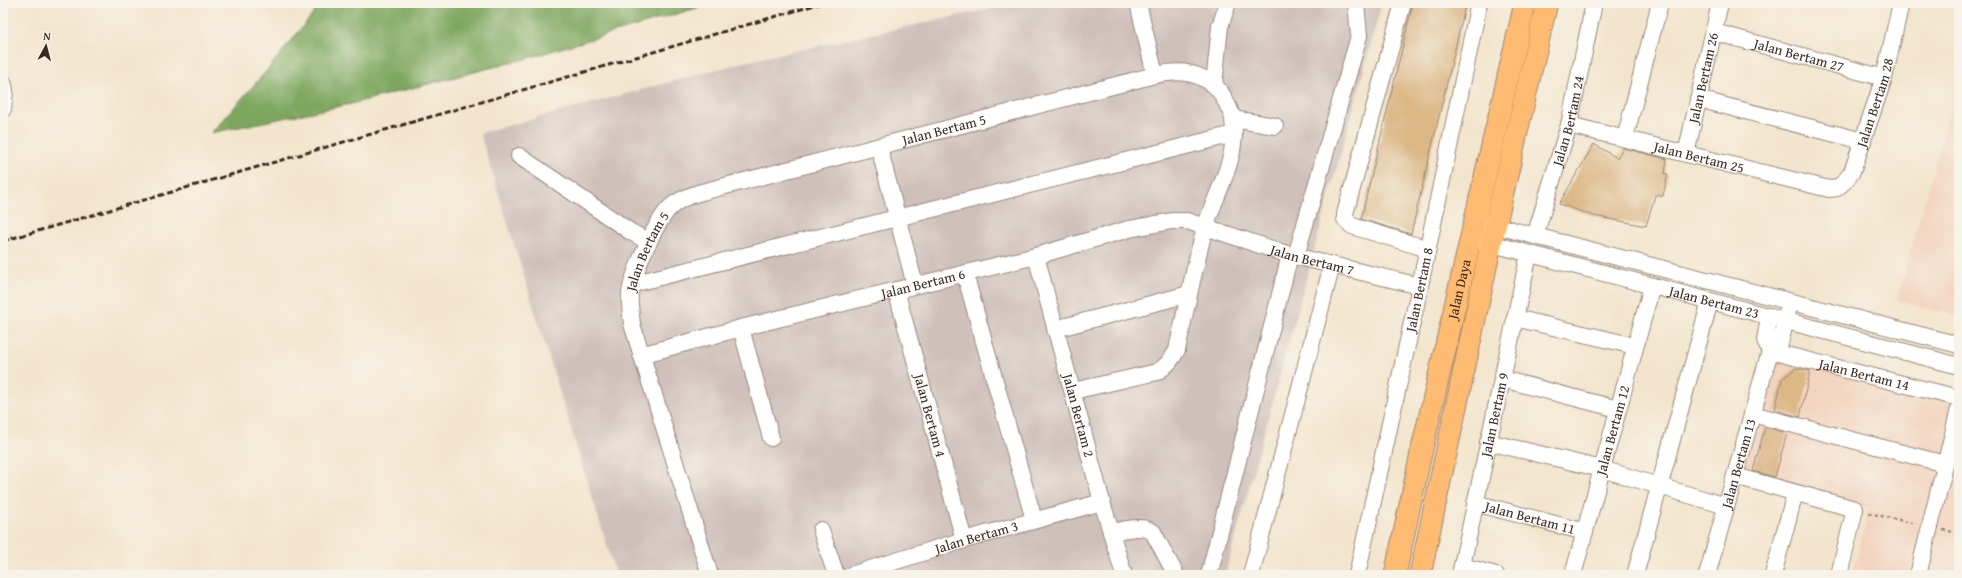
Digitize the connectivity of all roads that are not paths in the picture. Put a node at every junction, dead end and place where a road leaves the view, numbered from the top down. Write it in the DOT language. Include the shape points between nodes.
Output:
graph roads {
  1 [pos="1138,3"];
  2 [pos="1228,3"];
  3 [pos="1356,3"];
  4 [pos="1402,3"];
  5 [pos="1479,3"];
  6 [pos="1525,3"];
  7 [pos="1548,3"];
  8 [pos="1594,3"];
  9 [pos="1660,3"];
  10 [pos="1720,3"];
  11 [pos="1902,3"];
  12 [pos="1714,32"];
  13 [pos="1155,75"];
  14 [pos="1884,78"];
  15 [pos="3,82"];
  16 [pos="1214,84"];
  17 [pos="1698,99"];
  18 [pos="3,109"];
  19 [pos="1570,125"];
  20 [pos="1275,126"];
  21 [pos="1234,127"];
  22 [pos="1625,138"];
  23 [pos="1862,141"];
  24 [pos="879,147"];
  25 [pos="1686,154"];
  26 [pos="519,156"];
  27 [pos="1829,189"];
  28 [pos="898,218"];
  29 [pos="1206,226"];
  30 [pos="1472,229"];
  31 [pos="1493,235"];
  32 [pos="1535,236"];
  33 [pos="649,242"];
  34 [pos="1428,249"];
  35 [pos="1529,254"];
  36 [pos="1293,255"];
  37 [pos="1036,256"];
  38 [pos="1332,265"];
  39 [pos="965,274"];
  40 [pos="632,284"];
  41 [pos="915,285"];
  42 [pos="1420,286"];
  43 [pos="1652,286"];
  44 [pos="896,290"];
  45 [pos="1189,294"];
  46 [pos="1710,301"];
  47 [pos="1790,301"];
  48 [pos="1769,317"];
  49 [pos="1515,318"];
  50 [pos="1786,321"];
  51 [pos="741,328"];
  52 [pos="1055,329"];
  53 [pos="1959,345"];
  54 [pos="1635,346"];
  55 [pos="1770,351"];
  56 [pos="642,355"];
  57 [pos="1959,366"];
  58 [pos="1502,379"];
  59 [pos="1073,391"];
  60 [pos="1959,398"];
  61 [pos="1618,409"];
  62 [pos="1959,409"];
  63 [pos="1752,414"];
  64 [pos="771,438"];
  65 [pos="1488,442"];
  66 [pos="1945,464"];
  67 [pos="1602,469"];
  68 [pos="1735,476"];
  69 [pos="1660,487"];
  70 [pos="1794,493"];
  71 [pos="1102,502"];
  72 [pos="1475,503"];
  73 [pos="1726,506"];
  74 [pos="1034,520"];
  75 [pos="821,530"];
  76 [pos="1111,532"];
  77 [pos="1585,532"];
  78 [pos="964,540"];
  79 [pos="1461,570"];
  80 [pos="1175,573"];
  81 [pos="710,575"];
  82 [pos="836,575"];
  83 [pos="851,575"];
  84 [pos="1124,575"];
  85 [pos="1208,575"];
  86 [pos="1251,575"];
  87 [pos="1357,575"];
  88 [pos="1395,575"];
  89 [pos="1420,575"];
  90 [pos="1496,575"];
  91 [pos="1573,575"];
  92 [pos="1635,575"];
  93 [pos="1707,575"];
  94 [pos="1773,575"];
  95 [pos="1839,575"];
  96 [pos="1918,575"];
  1 -- 13 [label="street"];
  2 -- 16 [label="street" via="1220,26"];
  3 -- 36 [label="street" via="1359,36"];
  4 -- 34 [label="street" via="1345,219 1352,226"];
  5 -- 34 [label="street, Jalan Bertam 8"];
  6 -- 30 [label="main road, Jalan Daya"];
  7 -- 31 [label="main road, Jalan Daya"];
  8 -- 19 [label="street, Jalan Bertam 24"];
  9 -- 22 [label="street"];
  10 -- 12 [label="street, Jalan Bertam 26"];
  11 -- 14 [label="street, Jalan Bertam 28"];
  12 -- 14 [label="street, Jalan Bertam 27"];
  12 -- 17 [label="street, Jalan Bertam 26"];
  13 -- 16 [label="street, Jalan Bertam 5" via="1181,71 1200,76"];
  13 -- 24 [label="street, Jalan Bertam 5"];
  14 -- 23 [label="street, Jalan Bertam 28"];
  15 -- 18 [label="street"];
  16 -- 21 [label="street, Jalan Bertam 5" via="1222,92"];
  17 -- 23 [label="street"];
  17 -- 25 [label="street, Jalan Bertam 26"];
  19 -- 22 [label="street, Jalan Bertam 25"];
  19 -- 32 [label="street, Jalan Bertam 24"];
  20 -- 21 [label="street"];
  21 -- 28 [label="street"];
  21 -- 29 [label="street" via="1229,163"];
  22 -- 25 [label="street, Jalan Bertam 25"];
  23 -- 27 [label="street, Jalan Bertam 28" via="1852,172 1836,188"];
  24 -- 28 [label="street"];
  24 -- 33 [label="street, Jalan Bertam 5" via="683,199 664,213"];
  25 -- 27 [label="street, Jalan Bertam 25"];
  26 -- 33 [label="street"];
  28 -- 40 [label="street"];
  28 -- 41 [label="street"];
  29 -- 36 [label="street, Jalan Bertam 7"];
  29 -- 37 [label="street, Jalan Bertam 6" via="1172,220 1154,223"];
  29 -- 45 [label="street"];
  30 -- 31 [label="street, Jalan Bertam 23"];
  30 -- 88 [label="main road, Jalan Daya"];
  31 -- 32 [label="street, Jalan Bertam 23"];
  31 -- 35 [label="street, Jalan Bertam 23"];
  31 -- 89 [label="main road, Jalan Daya"];
  32 -- 47 [label="street, Jalan Bertam 23"];
  33 -- 40 [label="street, Jalan Bertam 5"];
  34 -- 42 [label="street, Jalan Bertam 8"];
  35 -- 43 [label="street, Jalan Bertam 23"];
  35 -- 49 [label="street, Jalan Bertam 9"];
  36 -- 38 [label="street, Jalan Bertam 7"];
  36 -- 85 [label="street"];
  37 -- 39 [label="street, Jalan Bertam 6"];
  37 -- 52 [label="street, Jalan Bertam 2"];
  38 -- 42 [label="street, Jalan Bertam 7"];
  38 -- 86 [label="street"];
  39 -- 41 [label="street, Jalan Bertam 6"];
  39 -- 74 [label="street"];
  40 -- 56 [label="street, Jalan Bertam 5" via="632,324"];
  41 -- 44 [label="street, Jalan Bertam 6"];
  42 -- 87 [label="street, Jalan Bertam 8"];
  43 -- 46 [label="street, Jalan Bertam 23"];
  43 -- 54 [label="street, Jalan Bertam 12"];
  44 -- 51 [label="street, Jalan Bertam 6"];
  44 -- 78 [label="street, Jalan Bertam 4"];
  45 -- 52 [label="street"];
  45 -- 59 [label="street" via="1177,350 1166,367 1157,372"];
  46 -- 48 [label="street, Jalan Bertam 23"];
  46 -- 69 [label="street"];
  47 -- 50 [label="street, Jalan Bertam 13"];
  47 -- 53 [label="street, Jalan Bertam 23"];
  48 -- 50 [label="street, Jalan Bertam 23"];
  48 -- 55 [label="street, Jalan Bertam 13" via="1765,340"];
  49 -- 54 [label="street"];
  49 -- 58 [label="street, Jalan Bertam 9"];
  50 -- 55 [label="street, Jalan Bertam 13" via="1780,343"];
  50 -- 57 [label="street, Jalan Bertam 23"];
  51 -- 56 [label="street, Jalan Bertam 6"];
  51 -- 64 [label="street"];
  52 -- 59 [label="street, Jalan Bertam 2"];
  54 -- 61 [label="street, Jalan Bertam 12"];
  55 -- 60 [label="street, Jalan Bertam 14"];
  55 -- 63 [label="street, Jalan Bertam 13"];
  56 -- 81 [label="street, Jalan Bertam 5"];
  58 -- 61 [label="street"];
  58 -- 65 [label="street, Jalan Bertam 9"];
  59 -- 71 [label="street, Jalan Bertam 2"];
  61 -- 67 [label="street, Jalan Bertam 12"];
  62 -- 66 [label="street"];
  63 -- 66 [label="street"];
  63 -- 68 [label="street, Jalan Bertam 13"];
  65 -- 67 [label="street"];
  65 -- 72 [label="street, Jalan Bertam 9"];
  66 -- 96 [label="street"];
  67 -- 69 [label="street"];
  67 -- 77 [label="street, Jalan Bertam 12"];
  68 -- 70 [label="street"];
  68 -- 73 [label="street, Jalan Bertam 13"];
  69 -- 73 [label="street"];
  69 -- 92 [label="street"];
  70 -- 94 [label="street"];
  70 -- 95 [label="street" via="1855,509"];
  71 -- 74 [label="street, Jalan Bertam 3"];
  71 -- 76 [label="street, Jalan Bertam 2"];
  72 -- 77 [label="street, Jalan Bertam 11"];
  72 -- 79 [label="street, Jalan Bertam 9"];
  73 -- 93 [label="street, Jalan Bertam 13"];
  74 -- 78 [label="street, Jalan Bertam 3"];
  75 -- 82 [label="street"];
  76 -- 80 [label="street" via="1142,528 1153,532"];
  76 -- 84 [label="street, Jalan Bertam 2"];
  77 -- 91 [label="street, Jalan Bertam 12"];
  78 -- 83 [label="street, Jalan Bertam 3"];
  79 -- 90 [label="street"];
}
